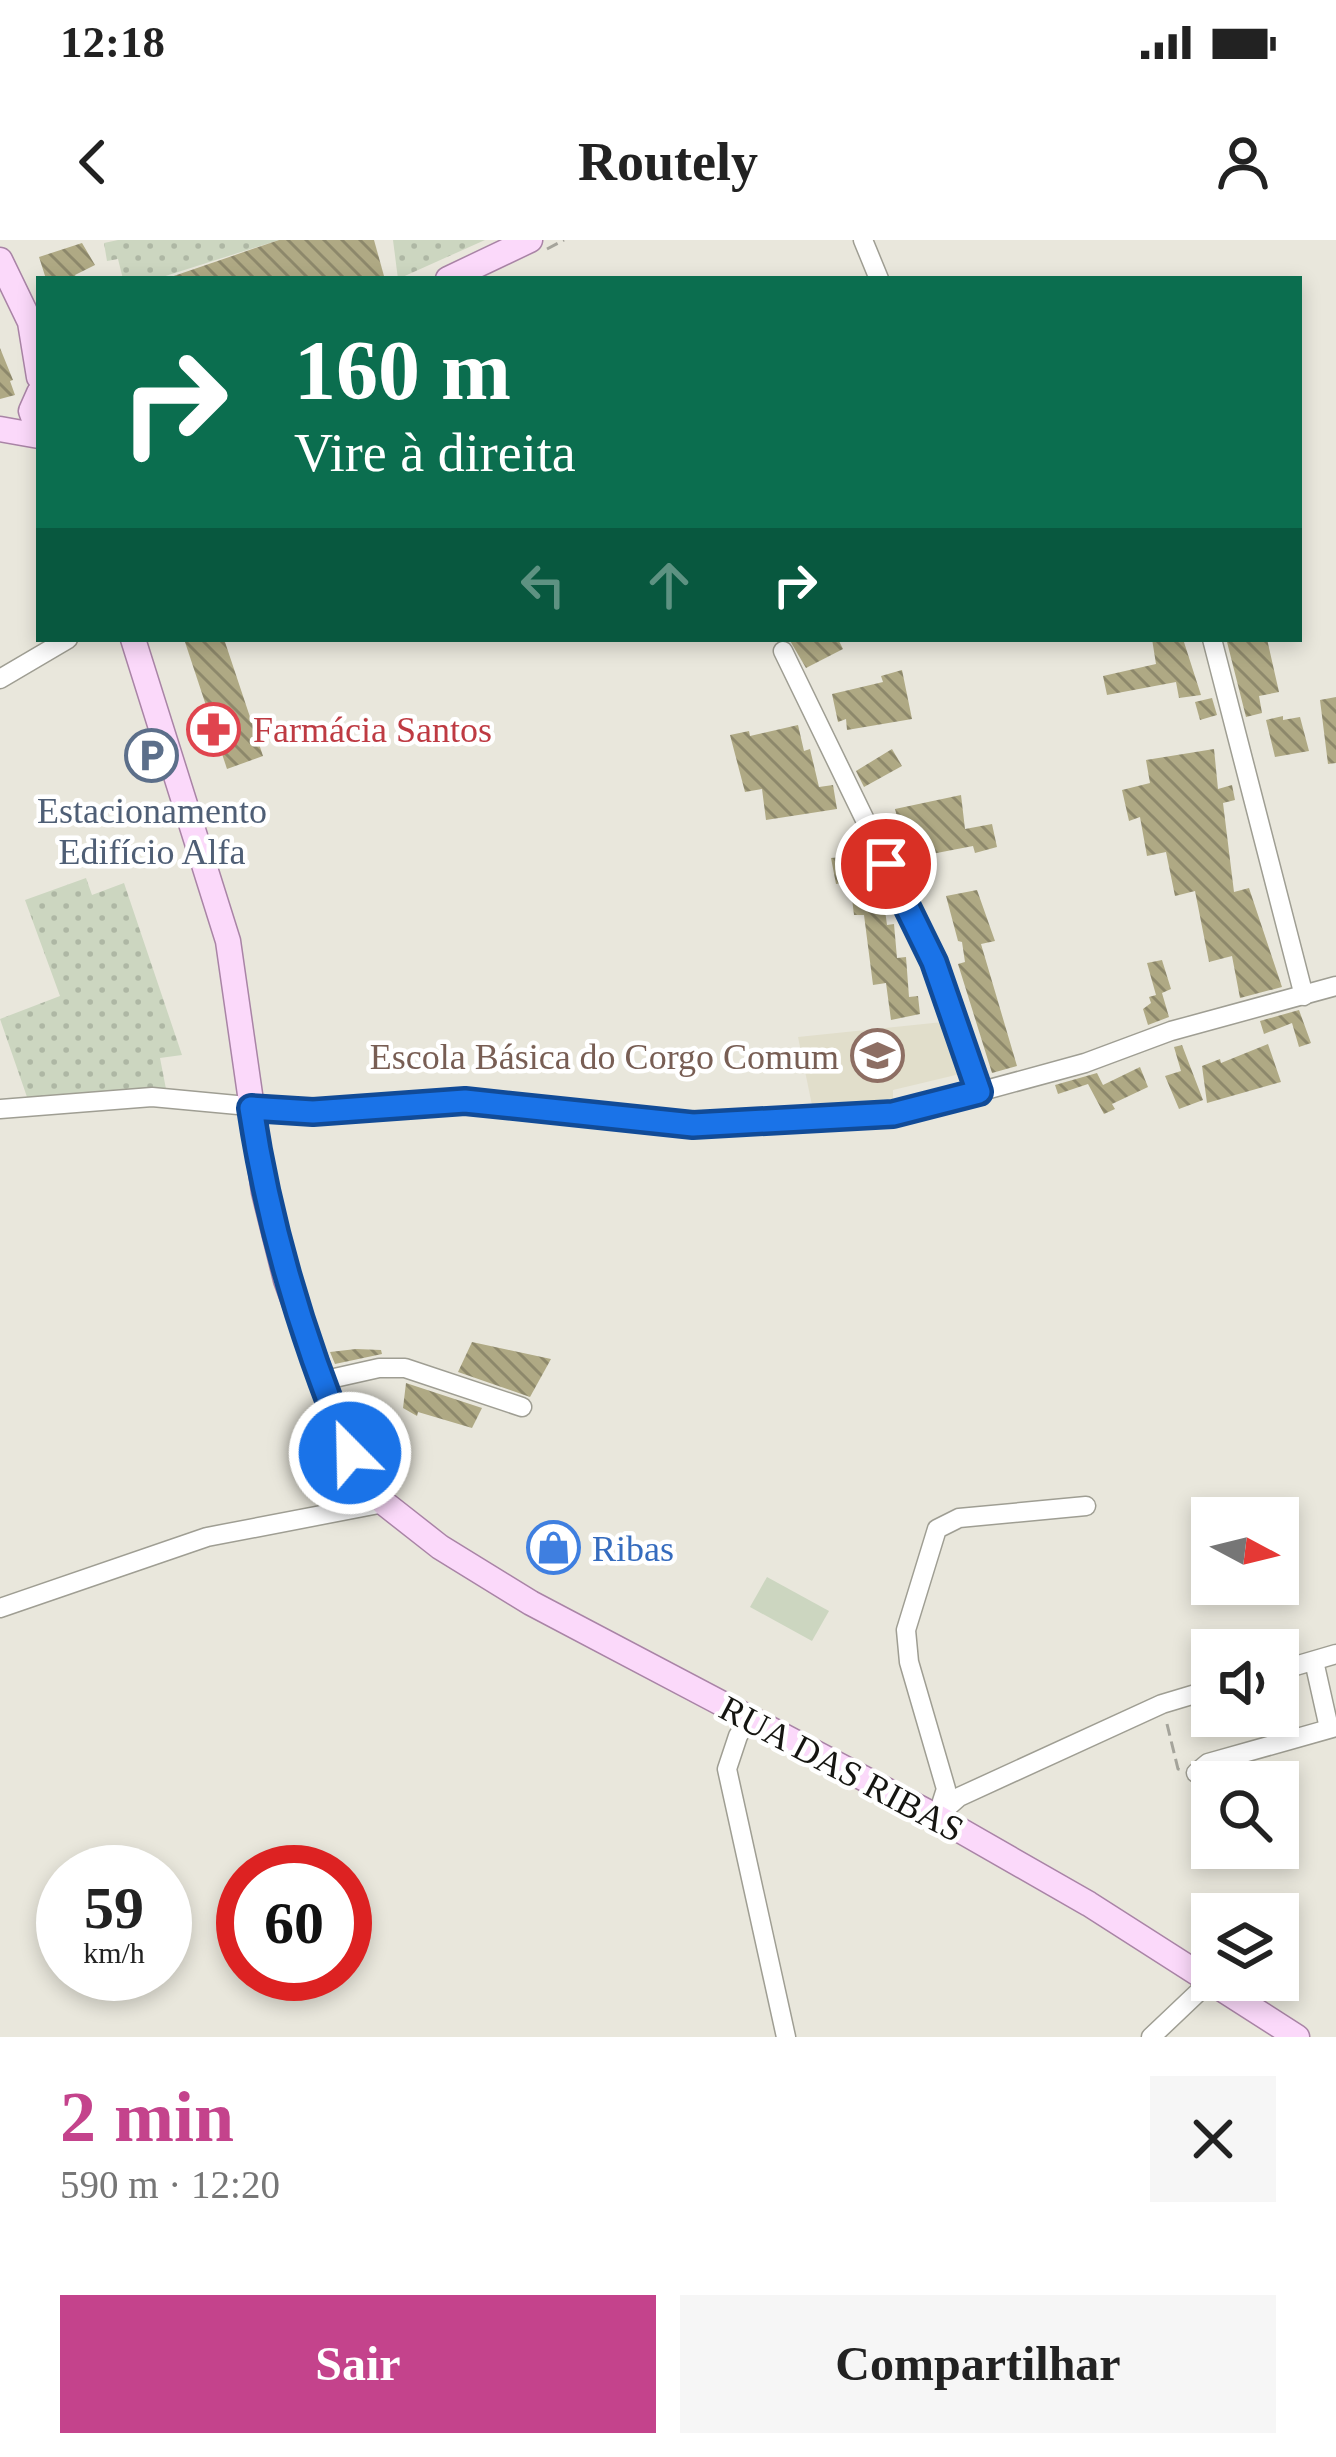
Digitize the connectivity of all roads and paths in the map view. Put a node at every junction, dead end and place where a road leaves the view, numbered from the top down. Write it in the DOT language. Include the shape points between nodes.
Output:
graph roads {
  1 [pos="530,240"];
  2 [pos="863,240"];
  3 [pos="0,260"];
  4 [pos="454,276"];
  5 [pos="878,276"];
  6 [pos="36,343"];
  7 [pos="36,392"];
  8 [pos="36,397"];
  9 [pos="0,419"];
  10 [pos="0,429"];
  11 [pos="36,429"];
  12 [pos="36,435"];
  13 [pos="63,642"];
  14 [pos="134,642"];
  15 [pos="1214,642"];
  16 [pos="783,651"];
  17 [pos="0,679"];
  18 [pos="1336,986"];
  19 [pos="1304,995"];
  20 [pos="979,1092"];
  21 [pos="251,1108"];
  22 [pos="0,1109"];
  23 [pos="321,1382"];
  24 [pos="522,1407"];
  25 [pos="384,1503"];
  26 [pos="1087,1506"];
  27 [pos="0,1608"];
  28 [pos="1336,1654"];
  29 [pos="1314,1661"];
  30 [pos="1299,1665"];
  31 [pos="1191,1695"];
  32 [pos="1162,1704"];
  33 [pos="749,1718"];
  34 [pos="1333,1727"];
  35 [pos="1215,1761"];
  36 [pos="1191,1771"];
  37 [pos="937,1816"];
  38 [pos="1191,1970"];
  39 [pos="1191,1999"];
  40 [pos="1239,2001"];
  41 [pos="785,2037"];
  42 [pos="1151,2037"];
  43 [pos="1297,2037"];
  1 -- 4 [label="main road"];
  2 -- 5 [label="street"];
  3 -- 6 [label="main road"];
  7 -- 9 [label="main road"];
  8 -- 11 [label="main road"];
  10 -- 12 [label="main road"];
  13 -- 17 [label="street"];
  14 -- 21 [label="main road, RUA DAS RIBAS" via="228,941"];
  15 -- 19 [label="street"];
  16 -- 20 [label="street" via="934,962"];
  18 -- 19 [label="street"];
  19 -- 20 [label="street"];
  20 -- 21 [label="street" via="893,1114 693,1125 465,1101 313,1112"];
  21 -- 22 [label="street" via="152,1097"];
  21 -- 23 [label="main road, RUA DAS RIBAS" via="286,1280"];
  23 -- 24 [label="street" via="405,1368"];
  23 -- 25 [label="main road, RUA DAS RIBAS" via="350,1453"];
  25 -- 27 [label="street" via="224,1532"];
  25 -- 33 [label="main road, RUA DAS RIBAS" via="531,1603"];
  26 -- 37 [label="street" via="959,1518 937,1529 906,1630 946,1789"];
  28 -- 29 [label="street"];
  29 -- 30 [label="street"];
  29 -- 34 [label="street"];
  31 -- 32 [label="street"];
  32 -- 36 [label="path" via="1178,1769"];
  32 -- 37 [label="street" via="959,1797"];
  33 -- 37 [label="main road, RUA DAS RIBAS"];
  33 -- 41 [label="street" via="727,1769"];
  34 -- 35 [label="street"];
  37 -- 38 [label="main road, RUA DAS RIBAS"];
  39 -- 42 [label="street"];
  40 -- 43 [label="main road, RUA DAS RIBAS"];
}
